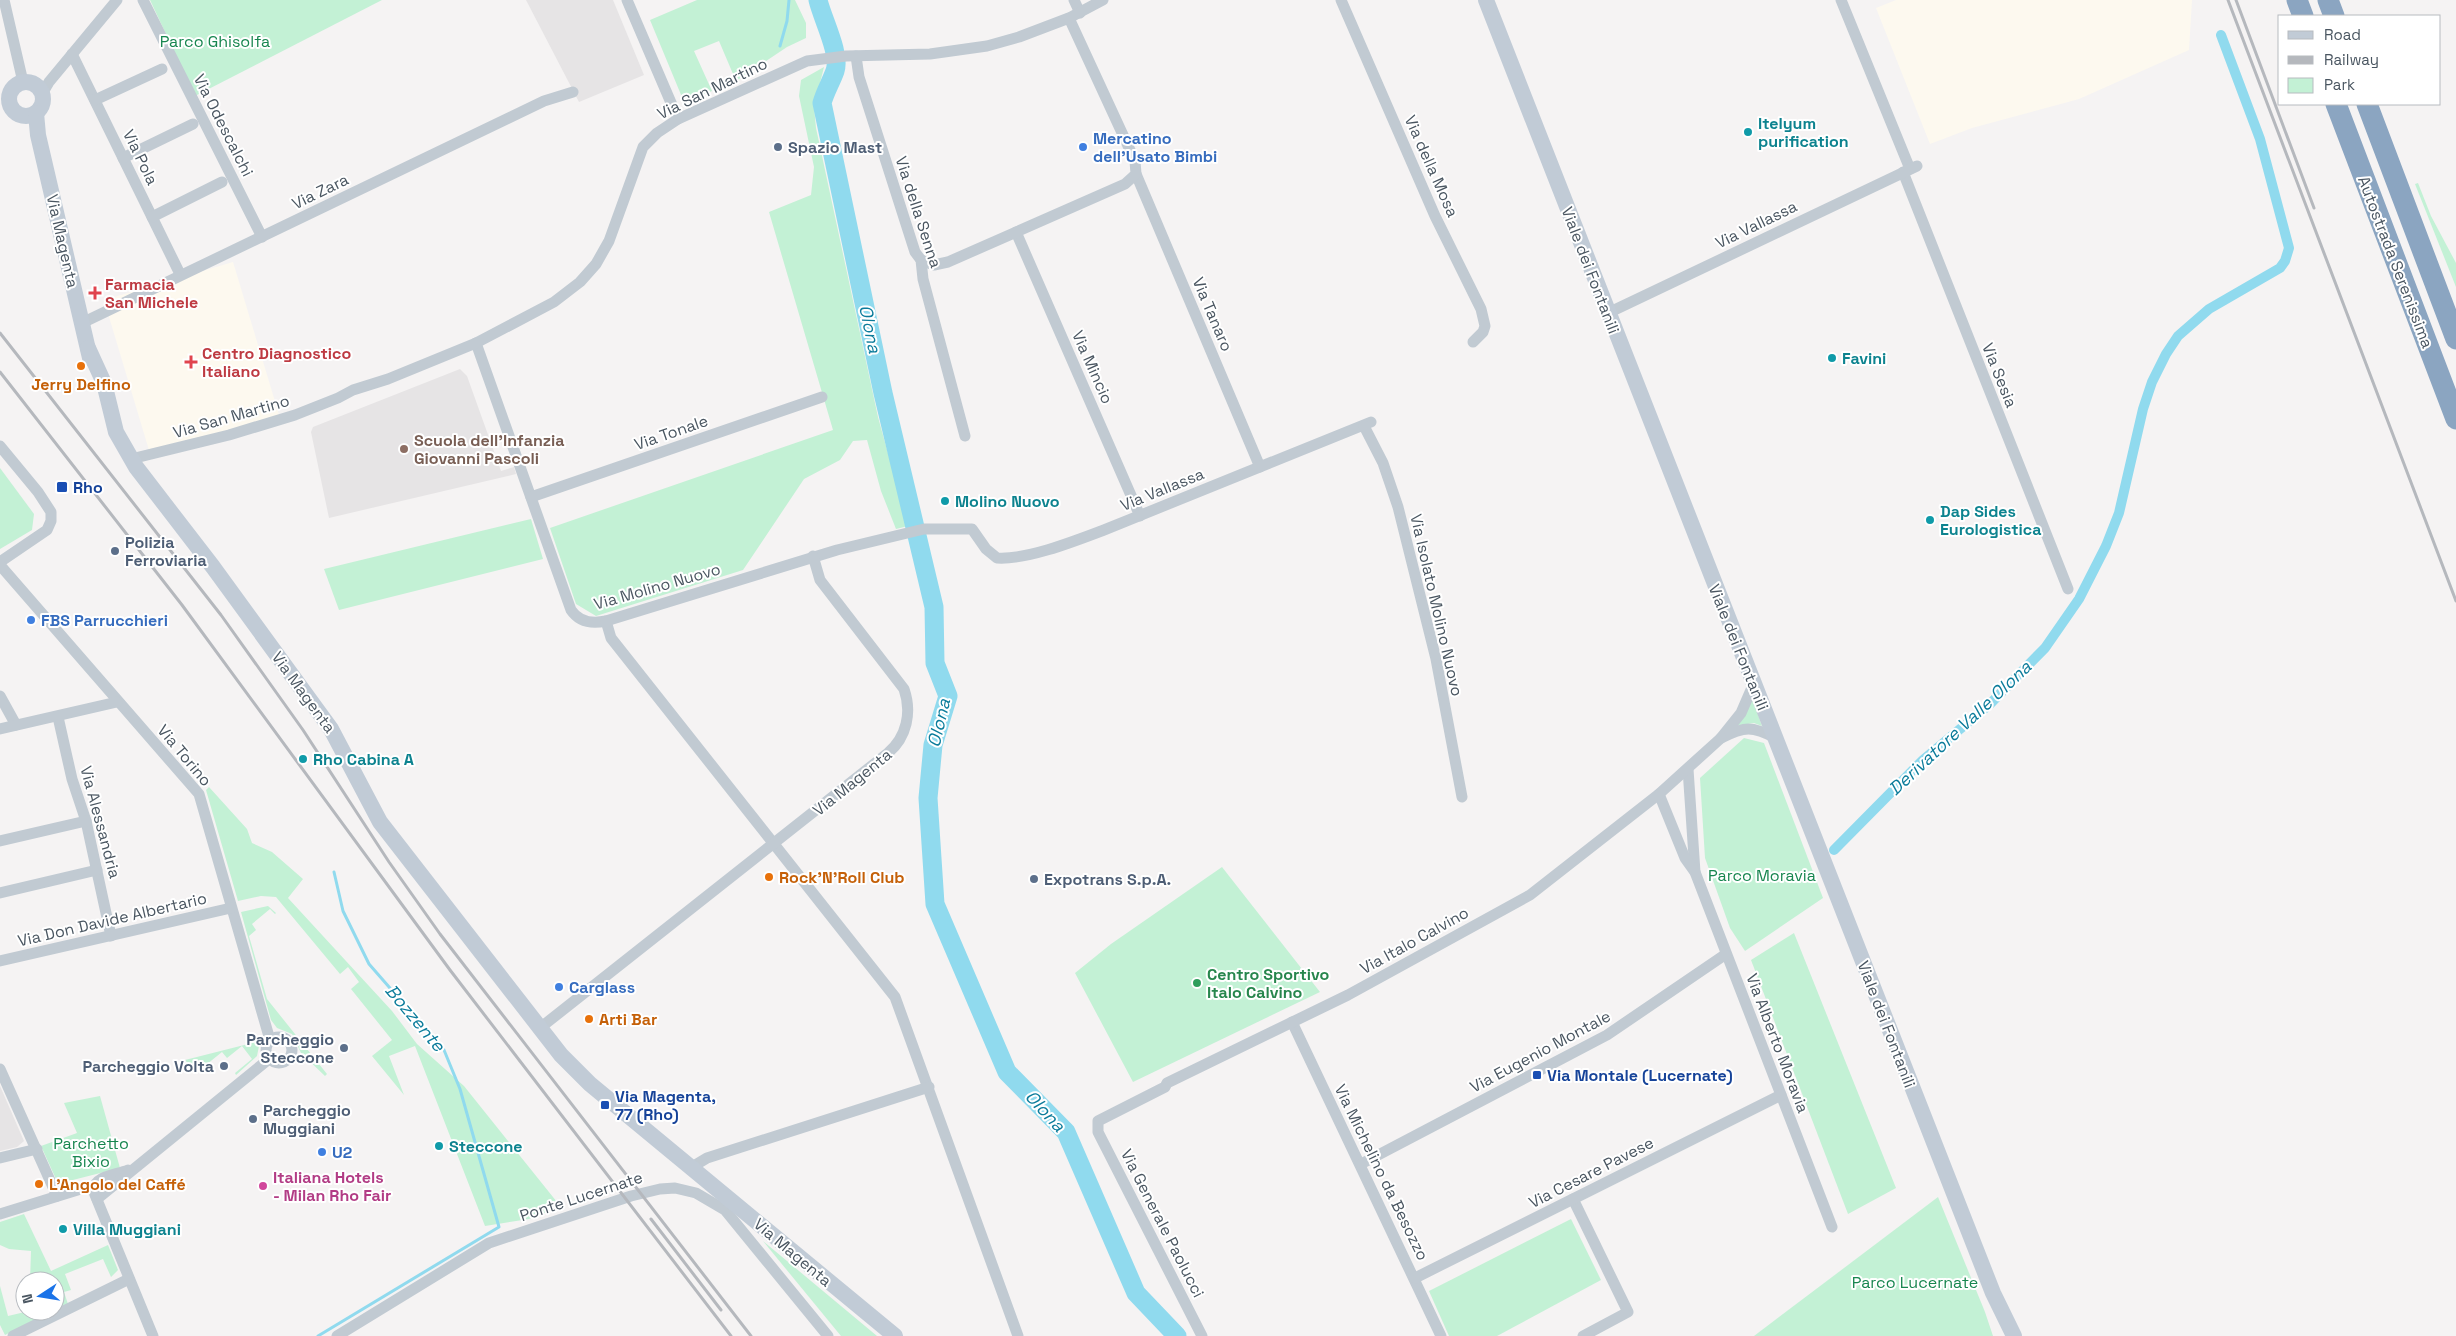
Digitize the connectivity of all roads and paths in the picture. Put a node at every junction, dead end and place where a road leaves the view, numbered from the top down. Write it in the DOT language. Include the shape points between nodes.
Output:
graph roads {
  1 [pos="4,0"];
  2 [pos="117,0"];
  3 [pos="143,0"];
  4 [pos="626,0"];
  5 [pos="1074,0"];
  6 [pos="1103,0"];
  7 [pos="1341,0"];
  8 [pos="1486,0"];
  9 [pos="1841,0"];
  10 [pos="2297,0"];
  11 [pos="2328,0"];
  12 [pos="1074,15"];
  13 [pos="2303,15"];
  14 [pos="2334,15"];
  15 [pos="72,54"];
  16 [pos="851,56"];
  17 [pos="162,68"];
  18 [pos="21,91"];
  19 [pos="573,92"];
  20 [pos="95,100"];
  21 [pos="2336,105"];
  22 [pos="2368,105"];
  23 [pos="32,114"];
  24 [pos="678,120"];
  25 [pos="193,124"];
  26 [pos="123,158"];
  27 [pos="1910,169"];
  28 [pos="1136,174"];
  29 [pos="222,182"];
  30 [pos="152,217"];
  31 [pos="1016,232"];
  32 [pos="262,237"];
  33 [pos="920,260"];
  34 [pos="180,274"];
  35 [pos="1608,313"];
  36 [pos="82,322"];
  37 [pos="2456,339"];
  38 [pos="1473,342"];
  39 [pos="476,343"];
  40 [pos="822,397"];
  41 [pos="2456,419"];
  42 [pos="1367,424"];
  43 [pos="965,436"];
  44 [pos="0,446"];
  45 [pos="131,459"];
  46 [pos="1260,467"];
  47 [pos="530,497"];
  48 [pos="1140,516"];
  49 [pos="972,529"];
  50 [pos="813,556"];
  51 [pos="0,563"];
  52 [pos="2068,589"];
  53 [pos="606,621"];
  54 [pos="1754,683"];
  55 [pos="0,696"];
  56 [pos="117,702"];
  57 [pos="58,717"];
  58 [pos="16,725"];
  59 [pos="0,729"];
  60 [pos="1721,738"];
  61 [pos="1776,738"];
  62 [pos="1688,769"];
  63 [pos="1659,794"];
  64 [pos="1462,797"];
  65 [pos="86,821"];
  66 [pos="0,841"];
  67 [pos="774,844"];
  68 [pos="97,870"];
  69 [pos="1694,872"];
  70 [pos="0,893"];
  71 [pos="231,908"];
  72 [pos="111,936"];
  73 [pos="1726,954"];
  74 [pos="0,962"];
  75 [pos="1292,1022"];
  76 [pos="540,1028"];
  77 [pos="270,1040"];
  78 [pos="269,1059"];
  79 [pos="0,1069"];
  80 [pos="929,1087"];
  81 [pos="1781,1095"];
  82 [pos="1096,1124"];
  83 [pos="37,1149"];
  84 [pos="0,1158"];
  85 [pos="1361,1164"];
  86 [pos="692,1167"];
  87 [pos="95,1195"];
  88 [pos="57,1196"];
  89 [pos="1573,1199"];
  90 [pos="0,1214"];
  91 [pos="1832,1227"];
  92 [pos="1415,1278"];
  93 [pos="129,1279"];
  94 [pos="1993,1293"];
  95 [pos="13,1336"];
  96 [pos="153,1336"];
  97 [pos="337,1336"];
  98 [pos="828,1336"];
  99 [pos="895,1336"];
  100 [pos="1020,1336"];
  101 [pos="1202,1336"];
  102 [pos="1441,1336"];
  103 [pos="1583,1336"];
  104 [pos="2004,1336"];
  105 [pos="2014,1336"];
  1 -- 18 [label="street"];
  2 -- 15 [label="street"];
  3 -- 32 [label="street, Via Odescalchi"];
  4 -- 24 [label="street"];
  5 -- 12 [label="street, Via Tanaro"];
  6 -- 12 [label="street, Via San Martino"];
  7 -- 38 [label="street, Via della Mosa" via="1435,216 1483,315 1483,332"];
  8 -- 35 [label="street, Viale dei Fontanili"];
  9 -- 27 [label="street, Via Sesia"];
  10 -- 13 [label="highway"];
  11 -- 14 [label="highway"];
  12 -- 16 [label="street, Via San Martino" via="987,46 930,54"];
  12 -- 28 [label="street, Via Tanaro" via="1135,161"];
  15 -- 18 [label="street"];
  15 -- 20 [label="street, Via Pola"];
  16 -- 24 [label="street, Via San Martino" via="823,58 794,66"];
  16 -- 33 [label="street, Via della Senna"];
  17 -- 20 [label="street"];
  18 -- 23 [label="street" via="19,115"];
  18 -- 23 [label="street" via="42,104"];
  19 -- 32 [label="street, Via Zara" via="544,101"];
  20 -- 26 [label="street, Via Pola"];
  21 -- 41 [label="highway, Autostrada Serenissima"];
  22 -- 37 [label="highway, Autostrada Serenissima"];
  23 -- 36 [label="street, Via Magenta"];
  24 -- 39 [label="street, Via San Martino" via="657,133 643,147 609,241 591,270 554,302"];
  25 -- 26 [label="street"];
  26 -- 30 [label="street, Via Pola"];
  27 -- 35 [label="street, Via Vallassa"];
  27 -- 52 [label="street, Via Sesia"];
  28 -- 31 [label="street" via="1125,184"];
  28 -- 46 [label="street, Via Tanaro"];
  29 -- 30 [label="street"];
  30 -- 34 [label="street, Via Pola"];
  31 -- 33 [label="street" via="940,264"];
  31 -- 48 [label="street, Via Mincio"];
  32 -- 34 [label="street, Via Zara"];
  33 -- 43 [label="street, Via della Senna"];
  34 -- 36 [label="street, Via Zara"];
  35 -- 54 [label="street, Viale dei Fontanili"];
  36 -- 45 [label="street, Via Magenta" via="88,348 102,378 116,432"];
  39 -- 45 [label="street, Via San Martino" via="380,382 365,393 338,398 276,422"];
  39 -- 47 [label="street, Via Molino Nuovo"];
  40 -- 47 [label="street, Via Tonale"];
  42 -- 46 [label="street, Via Vallassa"];
  42 -- 64 [label="street, Via Isolato Molino Nuovo" via="1398,507 1436,659"];
  44 -- 51 [label="street" via="38,492 51,512 51,522 47,530"];
  45 -- 76 [label="street, Via Magenta" via="214,566 331,728 380,822"];
  46 -- 48 [label="street, Via Vallassa"];
  47 -- 53 [label="street, Via Molino Nuovo" via="571,610 585,621"];
  48 -- 49 [label="street, Via Vallassa" via="1066,544 1002,558 994,557"];
  49 -- 50 [label="street, Via Molino Nuovo" via="924,529"];
  50 -- 53 [label="street, Via Molino Nuovo"];
  50 -- 67 [label="street, Via Magenta" via="820,580 900,683 906,695 906,720 903,737 895,747"];
  51 -- 56 [label="street, Via Torino"];
  53 -- 67 [label="street" via="611,638"];
  54 -- 60 [label="street" via="1741,712"];
  54 -- 61 [label="street, Viale dei Fontanili"];
  55 -- 58 [label="street"];
  56 -- 57 [label="street"];
  56 -- 71 [label="street, Via Torino" via="199,794"];
  57 -- 58 [label="street"];
  57 -- 65 [label="street, Via Alessandria" via="72,779"];
  58 -- 59 [label="street"];
  60 -- 61 [label="street" via="1737,730 1752,728"];
  60 -- 62 [label="street, Via Italo Calvino"];
  61 -- 94 [label="street, Viale dei Fontanili"];
  62 -- 63 [label="street, Via Italo Calvino"];
  62 -- 69 [label="street, Via Alberto Moravia"];
  63 -- 69 [label="street, Via Alberto Moravia"];
  63 -- 75 [label="street, Via Italo Calvino" via="1530,895 1348,995"];
  65 -- 66 [label="street"];
  65 -- 68 [label="street, Via Alessandria"];
  67 -- 76 [label="street, Via Magenta"];
  67 -- 80 [label="street" via="895,997"];
  68 -- 70 [label="street"];
  68 -- 72 [label="street, Via Alessandria"];
  69 -- 73 [label="street, Via Alberto Moravia"];
  71 -- 72 [label="street, Via Don Davide Albertario"];
  71 -- 77 [label="street, Via Torino"];
  72 -- 74 [label="street, Via Don Davide Albertario"];
  73 -- 81 [label="street, Via Alberto Moravia"];
  73 -- 85 [label="street, Via Eugenio Montale" via="1608,1035"];
  75 -- 82 [label="street, Via Italo Calvino" via="1166,1083"];
  75 -- 85 [label="street, Via Michelino da Besozzo"];
  76 -- 86 [label="street, Via Magenta" via="590,1084"];
  77 -- 78 [label="street" via="266,1051"];
  77 -- 78 [label="street" via="278,1036 286,1038 292,1049 284,1062 276,1063"];
  78 -- 87 [label="street" via="131,1169 102,1179 95,1185"];
  79 -- 83 [label="street"];
  80 -- 86 [label="street" via="707,1158"];
  80 -- 100 [label="street"];
  81 -- 89 [label="street, Via Cesare Pavese"];
  81 -- 91 [label="street, Via Alberto Moravia"];
  82 -- 101 [label="street, Via Generale Paolucci"];
  83 -- 84 [label="street"];
  83 -- 88 [label="street"];
  85 -- 92 [label="street, Via Michelino da Besozzo"];
  86 -- 99 [label="street, Via Magenta"];
  87 -- 88 [label="street" via="84,1188"];
  87 -- 93 [label="street"];
  88 -- 90 [label="street"];
  89 -- 92 [label="street, Via Cesare Pavese"];
  89 -- 103 [label="street" via="1628,1312"];
  92 -- 102 [label="street, Via Michelino da Besozzo"];
  93 -- 95 [label="street"];
  93 -- 96 [label="street"];
  94 -- 104 [label="street, Viale dei Fontanili"];
  94 -- 105 [label="street, Viale dei Fontanili"];
  97 -- 98 [label="street, Ponte Lucernate" via="489,1243 660,1189 685,1190 716,1203 736,1222"];
}
